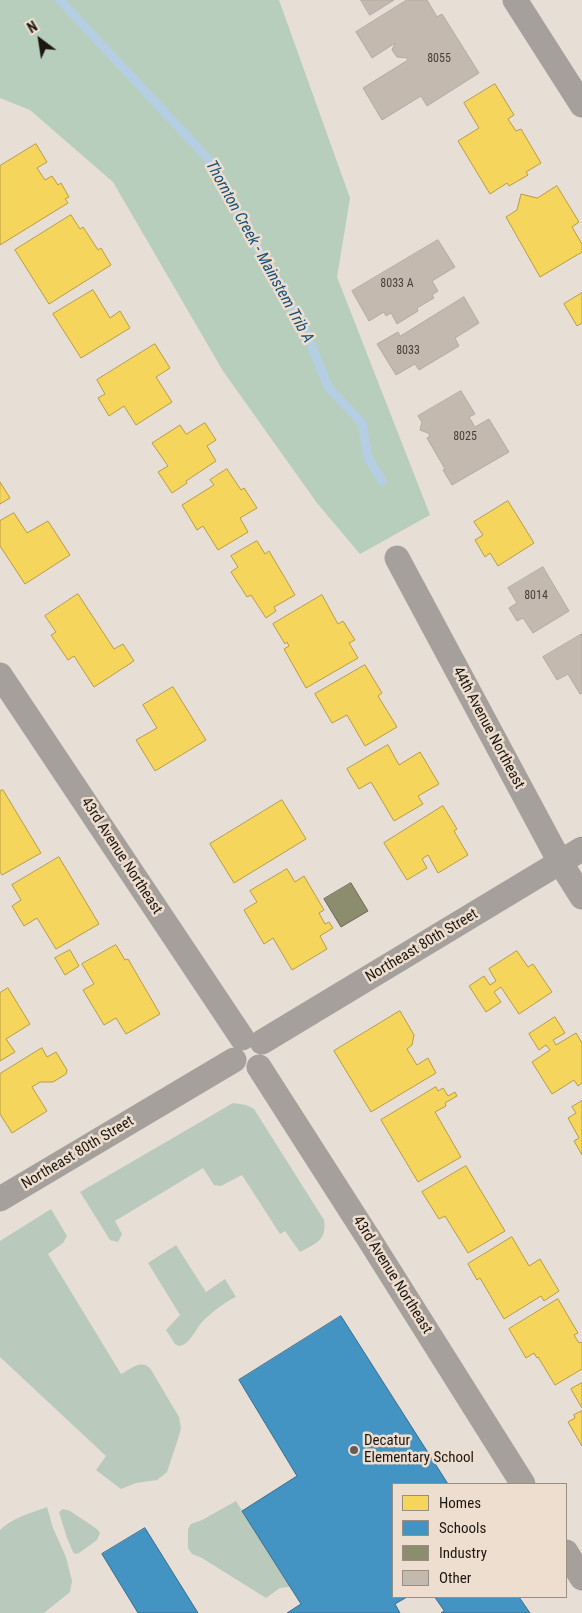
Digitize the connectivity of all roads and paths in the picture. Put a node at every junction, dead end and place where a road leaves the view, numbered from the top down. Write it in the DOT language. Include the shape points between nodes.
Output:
graph roads {
  1 [pos="515,0"];
  2 [pos="582,105"];
  3 [pos="397,558"];
  4 [pos="0,675"];
  5 [pos="582,849"];
  6 [pos="560,862"];
  7 [pos="582,897"];
  8 [pos="246,1047"];
  9 [pos="0,1199"];
  10 [pos="522,1483"];
  11 [pos="567,1554"];
  12 [pos="582,1578"];
  1 -- 2 [label="street"];
  3 -- 6 [label="street, 44th Avenue Northeast"];
  4 -- 8 [label="street, 43rd Avenue Northeast"];
  5 -- 6 [label="street, Northeast 80th Street"];
  6 -- 7 [label="street, 44th Avenue Northeast"];
  6 -- 8 [label="street, Northeast 80th Street"];
  8 -- 9 [label="street, Northeast 80th Street"];
  8 -- 10 [label="street, 43rd Avenue Northeast" via="241,1068 258,1067"];
  11 -- 12 [label="street"];
}
